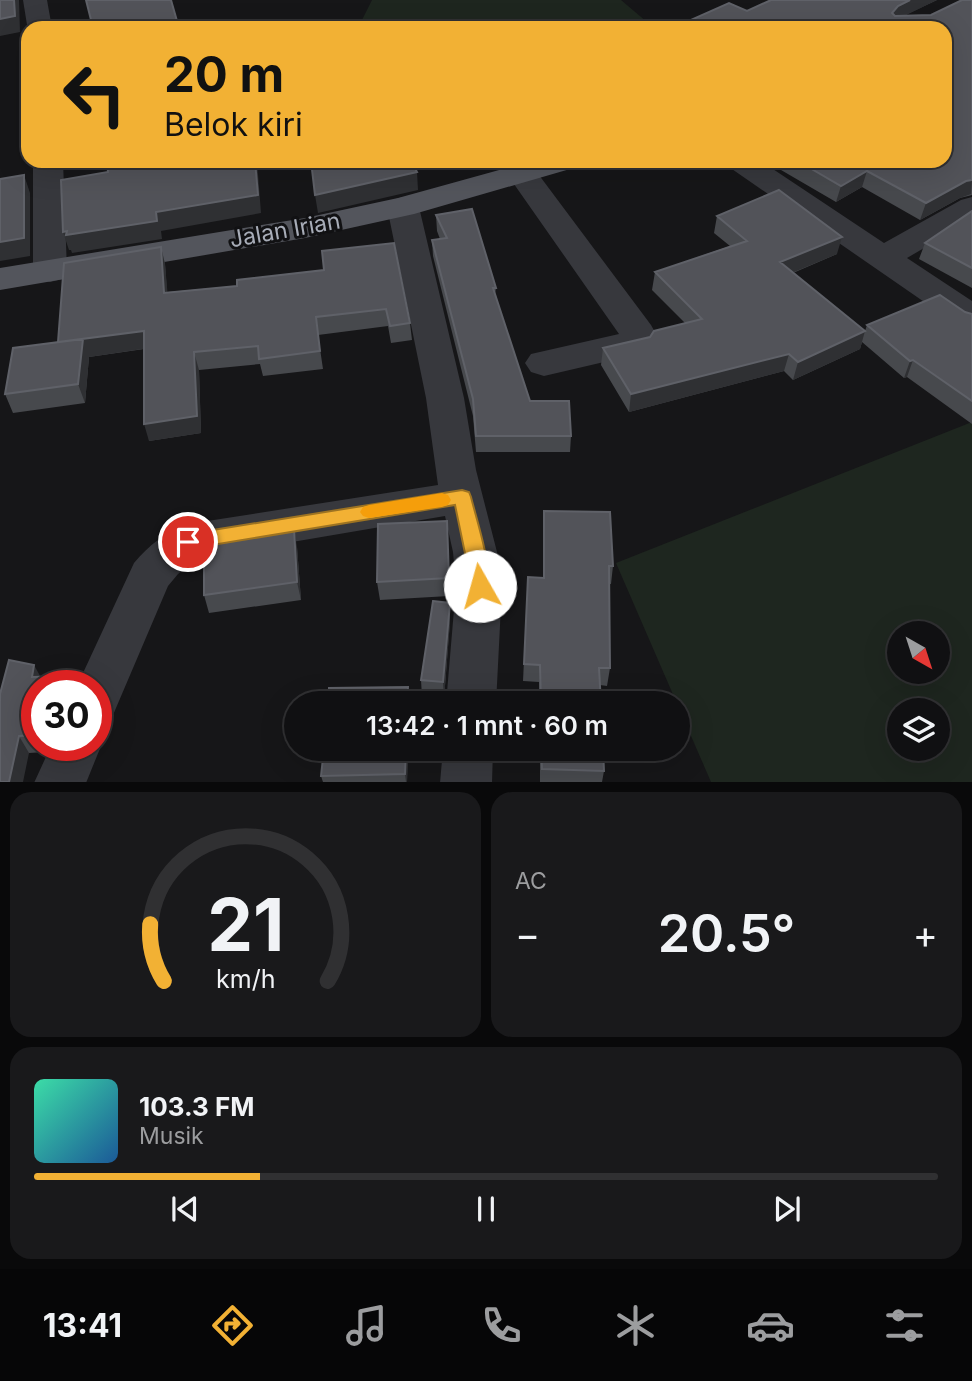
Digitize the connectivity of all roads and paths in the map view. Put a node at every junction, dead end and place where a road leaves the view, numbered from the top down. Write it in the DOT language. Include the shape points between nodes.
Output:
graph roads {
  1 [pos="34,0"];
  2 [pos="38,21"];
  3 [pos="48,168"];
  4 [pos="542,168"];
  5 [pos="750,168"];
  6 [pos="522,174"];
  7 [pos="403,207"];
  8 [pos="972,207"];
  9 [pos="884,257"];
  10 [pos="50,271"];
  11 [pos="0,278"];
  12 [pos="972,318"];
  13 [pos="544,363"];
  14 [pos="462,497"];
  15 [pos="109,670"];
  16 [pos="472,691"];
  17 [pos="69,761"];
  18 [pos="467,761"];
  19 [pos="60,782"];
  20 [pos="466,782"];
  1 -- 2 [label="street"];
  3 -- 10 [label="street"];
  4 -- 6 [label="main road, Jalan Irian"];
  5 -- 9 [label="street"];
  6 -- 7 [label="main road, Jalan Irian"];
  6 -- 13 [label="street" via="638,334 634,343"];
  7 -- 10 [label="main road, Jalan Irian"];
  7 -- 14 [label="street"];
  8 -- 9 [label="street"];
  9 -- 12 [label="street"];
  10 -- 11 [label="main road, Jalan Irian"];
  14 -- 15 [label="street" via="188,542 150,576"];
  14 -- 16 [label="street" via="480,586"];
  17 -- 19 [label="street"];
  18 -- 20 [label="street"];
}
